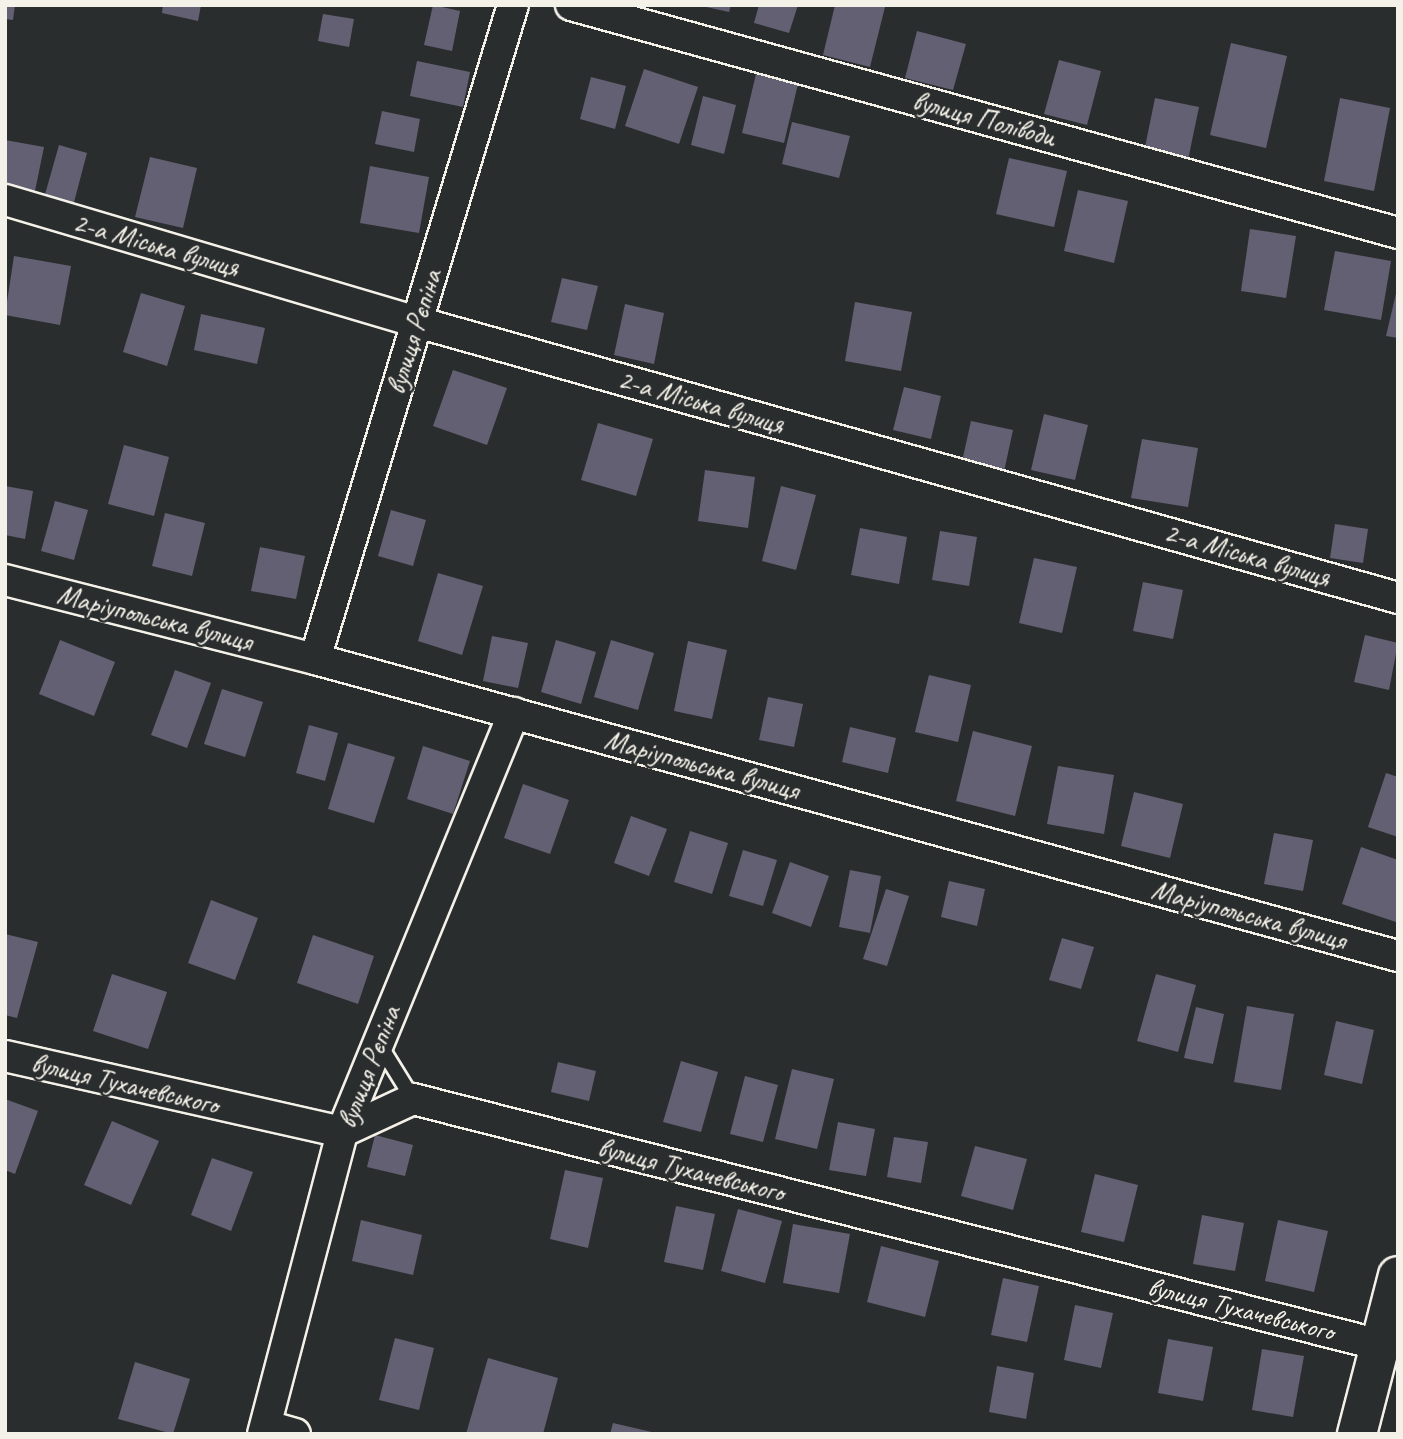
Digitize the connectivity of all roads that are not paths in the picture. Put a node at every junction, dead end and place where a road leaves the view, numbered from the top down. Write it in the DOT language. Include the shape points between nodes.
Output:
graph roads {
  1 [pos="513,5"];
  2 [pos="571,5"];
  3 [pos="5,200"];
  4 [pos="1398,233"];
  5 [pos="417,321"];
  6 [pos="5,580"];
  7 [pos="1398,598"];
  8 [pos="315,659"];
  9 [pos="514,713"];
  10 [pos="1398,956"];
  11 [pos="377,1041"];
  12 [pos="5,1056"];
  13 [pos="413,1099"];
  14 [pos="342,1132"];
  15 [pos="1398,1276"];
  16 [pos="1380,1345"];
  17 [pos="275,1431"];
  18 [pos="1357,1434"];
  1 -- 5 [label="street, вулиця Рєпіна"];
  2 -- 4 [label="street, вулиця Поліводи"];
  3 -- 5 [label="street, 2-а Міська вулиця"];
  5 -- 7 [label="street, 2-а Міська вулиця"];
  5 -- 8 [label="street, вулиця Рєпіна"];
  6 -- 8 [label="street, Маріупольська вулиця"];
  8 -- 9 [label="street, Маріупольська вулиця"];
  9 -- 10 [label="street, Маріупольська вулиця"];
  9 -- 11 [label="street, вулиця Рєпіна"];
  11 -- 13 [label="lane"];
  11 -- 14 [label="street, вулиця Рєпіна"];
  12 -- 14 [label="street, вулиця Тухачевського"];
  13 -- 14 [label="street"];
  13 -- 16 [label="street, вулиця Тухачевського"];
  14 -- 17 [label="street, вулиця Рєпіна"];
  15 -- 16 [label="street"];
  16 -- 18 [label="street"];
}
